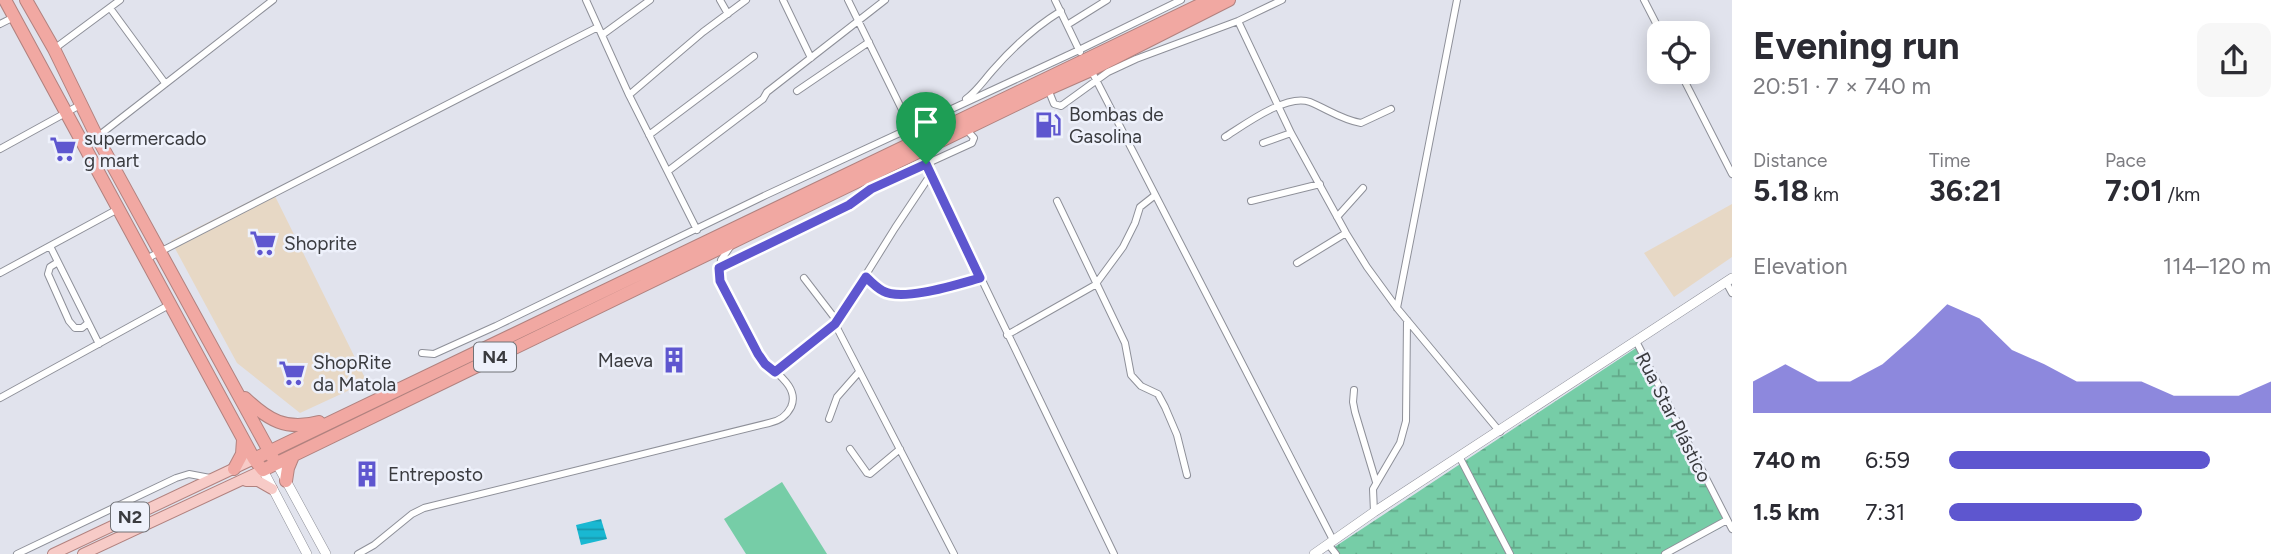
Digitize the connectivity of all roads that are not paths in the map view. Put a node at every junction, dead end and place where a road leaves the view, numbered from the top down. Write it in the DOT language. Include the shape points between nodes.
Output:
graph roads {
  1 [pos="5,0"];
  2 [pos="26,0"];
  3 [pos="120,0"];
  4 [pos="273,0"];
  5 [pos="586,0"];
  6 [pos="650,0"];
  7 [pos="720,0"];
  8 [pos="746,0"];
  9 [pos="783,0"];
  10 [pos="848,0"];
  11 [pos="885,0"];
  12 [pos="1055,0"];
  13 [pos="1107,0"];
  14 [pos="1181,0"];
  15 [pos="1211,0"];
  16 [pos="1230,0"];
  17 [pos="1282,0"];
  18 [pos="1457,0"];
  19 [pos="1644,0"];
  20 [pos="110,8"];
  21 [pos="1061,11"];
  22 [pos="728,14"];
  23 [pos="15,17"];
  24 [pos="859,21"];
  25 [pos="1238,21"];
  26 [pos="1655,21"];
  27 [pos="0,24"];
  28 [pos="1067,25"];
  29 [pos="600,31"];
  30 [pos="869,42"];
  31 [pos="54,49"];
  32 [pos="754,55"];
  33 [pos="811,58"];
  34 [pos="1087,66"];
  35 [pos="165,83"];
  36 [pos="1686,84"];
  37 [pos="1048,89"];
  38 [pos="797,91"];
  39 [pos="629,95"];
  40 [pos="80,104"];
  41 [pos="956,106"];
  42 [pos="1277,106"];
  43 [pos="1391,109"];
  44 [pos="65,114"];
  45 [pos="911,128"];
  46 [pos="966,129"];
  47 [pos="1291,133"];
  48 [pos="649,135"];
  49 [pos="1225,136"];
  50 [pos="97,137"];
  51 [pos="1263,144"];
  52 [pos="82,145"];
  53 [pos="0,149"];
  54 [pos="926,164"];
  55 [pos="668,171"];
  56 [pos="931,174"];
  57 [pos="1732,174"];
  58 [pos="1320,184"];
  59 [pos="1363,188"];
  60 [pos="1154,196"];
  61 [pos="1057,201"];
  62 [pos="1251,201"];
  63 [pos="118,209"];
  64 [pos="1337,217"];
  65 [pos="697,230"];
  66 [pos="1346,233"];
  67 [pos="735,240"];
  68 [pos="51,246"];
  69 [pos="160,251"];
  70 [pos="146,259"];
  71 [pos="58,262"];
  72 [pos="1297,263"];
  73 [pos="719,268"];
  74 [pos="0,273"];
  75 [pos="866,277"];
  76 [pos="804,278"];
  77 [pos="980,278"];
  78 [pos="1729,280"];
  79 [pos="1095,285"];
  80 [pos="1732,293"];
  81 [pos="169,305"];
  82 [pos="1397,308"];
  83 [pos="1408,320"];
  84 [pos="88,323"];
  85 [pos="836,323"];
  86 [pos="1007,335"];
  87 [pos="1636,341"];
  88 [pos="99,344"];
  89 [pos="422,353"];
  90 [pos="775,372"];
  91 [pos="859,372"];
  92 [pos="235,388"];
  93 [pos="1354,390"];
  94 [pos="0,398"];
  95 [pos="357,409"];
  96 [pos="830,419"];
  97 [pos="1500,432"];
  98 [pos="243,438"];
  99 [pos="850,449"];
  100 [pos="900,449"];
  101 [pos="269,452"];
  102 [pos="293,456"];
  103 [pos="1460,458"];
  104 [pos="254,459"];
  105 [pos="277,464"];
  106 [pos="234,469"];
  107 [pos="263,470"];
  108 [pos="1187,475"];
  109 [pos="214,478"];
  110 [pos="286,481"];
  111 [pos="1376,482"];
  112 [pos="236,483"];
  113 [pos="272,489"];
  114 [pos="1374,512"];
  115 [pos="1727,520"];
  116 [pos="83,523"];
  117 [pos="1732,529"];
  118 [pos="97,533"];
  119 [pos="1331,542"];
  120 [pos="17,554"];
  121 [pos="53,554"];
  122 [pos="83,554"];
  123 [pos="307,554"];
  124 [pos="326,554"];
  125 [pos="358,554"];
  126 [pos="954,554"];
  127 [pos="1114,554"];
  128 [pos="1314,554"];
  129 [pos="1336,554"];
  130 [pos="1510,554"];
  131 [pos="1665,554"];
  1 -- 23 [label="highway"];
  2 -- 31 [label="highway"];
  3 -- 20 [label="street"];
  4 -- 35 [label="street"];
  5 -- 29 [label="street"];
  6 -- 29 [label="street"];
  7 -- 22 [label="street"];
  8 -- 22 [label="street"];
  9 -- 33 [label="street"];
  10 -- 24 [label="street"];
  11 -- 24 [label="street"];
  12 -- 21 [label="street"];
  13 -- 28 [label="street"];
  14 -- 34 [label="street"];
  15 -- 34 [label="highway, N4"];
  16 -- 34 [label="highway, N4"];
  17 -- 25 [label="street"];
  18 -- 82 [label="street"];
  19 -- 26 [label="street"];
  20 -- 31 [label="street"];
  20 -- 35 [label="street"];
  21 -- 28 [label="street"];
  21 -- 41 [label="street" via="1032,32"];
  22 -- 39 [label="street"];
  23 -- 27 [label="street"];
  23 -- 44 [label="highway"];
  24 -- 30 [label="street"];
  24 -- 33 [label="street"];
  25 -- 34 [label="street" via="1108,72"];
  25 -- 42 [label="street"];
  28 -- 34 [label="street"];
  29 -- 39 [label="street"];
  29 -- 69 [label="street"];
  30 -- 38 [label="street"];
  30 -- 45 [label="street"];
  31 -- 40 [label="highway"];
  32 -- 48 [label="street"];
  33 -- 55 [label="street"];
  34 -- 37 [label="highway, N4"];
  34 -- 37 [label="street" via="1061,106 1054,104"];
  34 -- 41 [label="street"];
  34 -- 60 [label="street"];
  34 -- 95 [label="highway, N4"];
  35 -- 50 [label="street"];
  36 -- 57 [label="street"];
  37 -- 46 [label="highway, N4"];
  39 -- 48 [label="street"];
  40 -- 44 [label="street"];
  40 -- 50 [label="highway"];
  41 -- 45 [label="street"];
  42 -- 43 [label="street" via="1307,101 1361,123"];
  42 -- 47 [label="street"];
  42 -- 49 [label="street"];
  44 -- 52 [label="highway"];
  44 -- 53 [label="street"];
  45 -- 65 [label="street"];
  46 -- 54 [label="street" via="974,138 972,143"];
  46 -- 67 [label="highway, N4"];
  47 -- 51 [label="street"];
  47 -- 58 [label="street"];
  48 -- 55 [label="street"];
  50 -- 52 [label="street"];
  50 -- 69 [label="highway"];
  52 -- 63 [label="highway"];
  54 -- 56 [label="street"];
  54 -- 73 [label="street"];
  55 -- 65 [label="street"];
  56 -- 75 [label="street"];
  56 -- 77 [label="street"];
  58 -- 62 [label="street"];
  58 -- 64 [label="street"];
  59 -- 64 [label="street"];
  60 -- 79 [label="street" via="1140,207 1123,247"];
  60 -- 119 [label="street"];
  61 -- 79 [label="street"];
  63 -- 68 [label="street"];
  63 -- 70 [label="highway"];
  64 -- 66 [label="street"];
  65 -- 89 [label="street" via="446,349"];
  66 -- 72 [label="street"];
  66 -- 82 [label="street"];
  67 -- 73 [label="street"];
  67 -- 102 [label="highway, N4"];
  68 -- 71 [label="street"];
  68 -- 74 [label="street"];
  69 -- 70 [label="street"];
  69 -- 92 [label="highway"];
  70 -- 81 [label="highway"];
  71 -- 84 [label="street"];
  71 -- 84 [label="street" via="48,274 69,321 75,328"];
  73 -- 90 [label="street" via="720,281 758,354"];
  75 -- 77 [label="street" via="883,291 900,295"];
  75 -- 85 [label="street"];
  76 -- 85 [label="street"];
  77 -- 86 [label="street"];
  78 -- 80 [label="street"];
  78 -- 87 [label="main road"];
  79 -- 86 [label="street"];
  79 -- 108 [label="street" via="1125,343 1131,375 1157,394 1164,407"];
  81 -- 88 [label="street"];
  81 -- 98 [label="highway"];
  82 -- 83 [label="street"];
  83 -- 97 [label="street"];
  83 -- 111 [label="street" via="1405,430"];
  84 -- 88 [label="street"];
  85 -- 90 [label="street"];
  85 -- 91 [label="street"];
  86 -- 127 [label="street"];
  87 -- 97 [label="main road"];
  87 -- 115 [label="street, Rua Star Plástico"];
  88 -- 94 [label="street"];
  90 -- 125 [label="street" via="787,382 793,400 779,421 424,508"];
  91 -- 96 [label="street" via="837,397"];
  91 -- 100 [label="street"];
  92 -- 95 [label="highway" via="269,419 290,425 317,423"];
  92 -- 101 [label="highway"];
  93 -- 111 [label="street" via="1355,412"];
  95 -- 101 [label="highway, N4"];
  97 -- 103 [label="main road"];
  98 -- 104 [label="highway"];
  98 -- 106 [label="highway" via="242,454"];
  99 -- 100 [label="street" via="870,474"];
  100 -- 126 [label="street"];
  101 -- 104 [label="highway, N4"];
  101 -- 105 [label="highway"];
  102 -- 105 [label="highway, N4"];
  102 -- 110 [label="highway"];
  103 -- 114 [label="main road"];
  103 -- 130 [label="street"];
  104 -- 106 [label="main road, N2"];
  104 -- 107 [label="highway"];
  105 -- 107 [label="highway, N4"];
  105 -- 110 [label="main road"];
  106 -- 109 [label="main road, N2"];
  107 -- 112 [label="main road, N2"];
  107 -- 113 [label="main road"];
  109 -- 116 [label="street" via="188,474 176,478"];
  109 -- 118 [label="main road, N2"];
  110 -- 124 [label="main road"];
  111 -- 114 [label="street"];
  112 -- 113 [label="main road" via="257,481"];
  112 -- 122 [label="main road, N2"];
  113 -- 123 [label="main road"];
  114 -- 119 [label="main road"];
  115 -- 117 [label="street, Rua Star Plástico"];
  115 -- 131 [label="street"];
  116 -- 118 [label="street"];
  116 -- 120 [label="street"];
  118 -- 121 [label="main road, N2"];
  119 -- 128 [label="main road"];
  119 -- 129 [label="street"];
}
